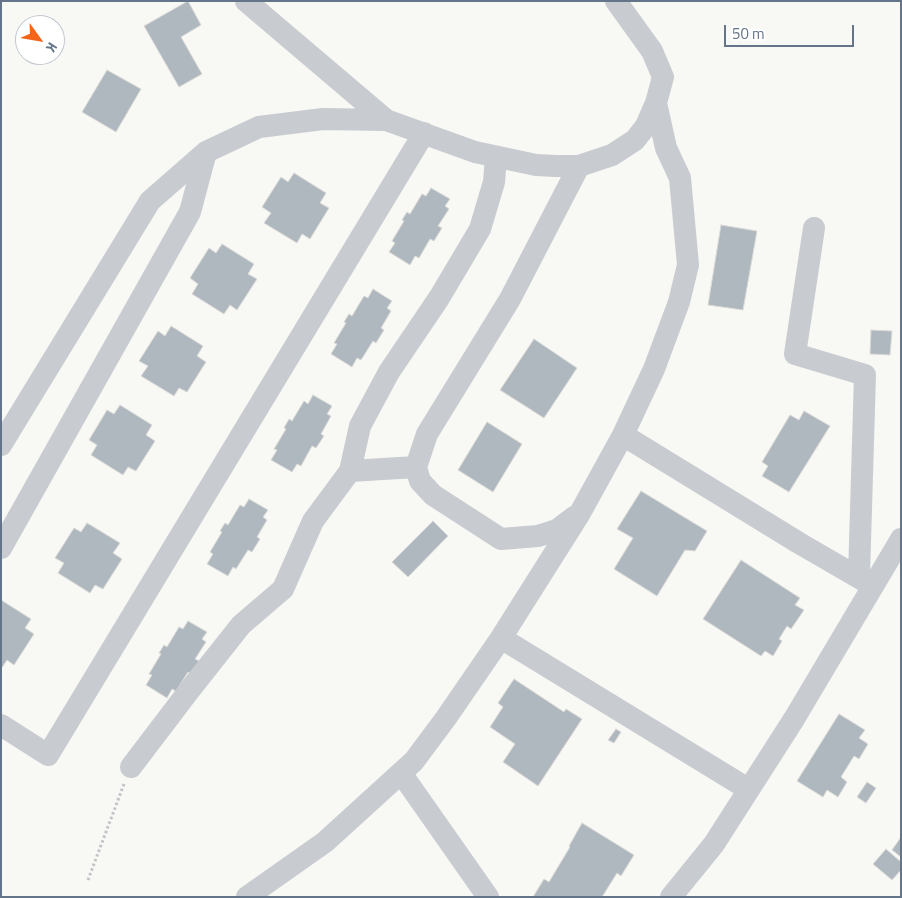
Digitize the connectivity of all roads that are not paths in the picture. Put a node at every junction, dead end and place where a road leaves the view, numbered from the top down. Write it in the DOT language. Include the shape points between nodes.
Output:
graph roads {
  1 [pos="246,1"];
  2 [pos="616,1"];
  3 [pos="656,103"];
  4 [pos="386,120"];
  5 [pos="424,133"];
  6 [pos="206,152"];
  7 [pos="496,157"];
  8 [pos="579,166"];
  9 [pos="814,228"];
  10 [pos="623,435"];
  11 [pos="1,445"];
  12 [pos="416,467"];
  13 [pos="350,471"];
  14 [pos="580,513"];
  15 [pos="901,538"];
  16 [pos="1,548"];
  17 [pos="866,581"];
  18 [pos="501,638"];
  19 [pos="1,725"];
  20 [pos="131,767"];
  21 [pos="401,773"];
  22 [pos="748,789"];
  23 [pos="247,897"];
  24 [pos="488,897"];
  25 [pos="671,897"];
  1 -- 4 [label="street"];
  2 -- 3 [label="street" via="652,52 659,69 662,77"];
  3 -- 8 [label="street" via="646,126 635,140 612,155"];
  3 -- 10 [label="street" via="666,148 680,178 688,265 679,302 654,369"];
  4 -- 5 [label="street"];
  4 -- 6 [label="street" via="323,119 259,127"];
  5 -- 7 [label="street"];
  5 -- 19 [label="street" via="48,755"];
  6 -- 11 [label="street" via="150,201"];
  6 -- 16 [label="street" via="190,212"];
  7 -- 8 [label="street" via="536,165"];
  7 -- 13 [label="street" via="494,182 480,229 389,372 360,426"];
  8 -- 12 [label="street" via="510,299 427,434"];
  9 -- 17 [label="street" via="796,354 865,375"];
  10 -- 14 [label="street"];
  10 -- 17 [label="street"];
  12 -- 13 [label="street"];
  12 -- 14 [label="street" via="420,481 433,495 500,538 538,536 557,530"];
  13 -- 20 [label="street" via="313,521 283,589 241,625"];
  14 -- 18 [label="street"];
  15 -- 17 [label="street"];
  17 -- 22 [label="street" via="794,719"];
  18 -- 21 [label="street" via="446,718"];
  18 -- 22 [label="street"];
  21 -- 23 [label="street" via="325,842"];
  21 -- 24 [label="street"];
  22 -- 25 [label="street" via="714,844"];
}
